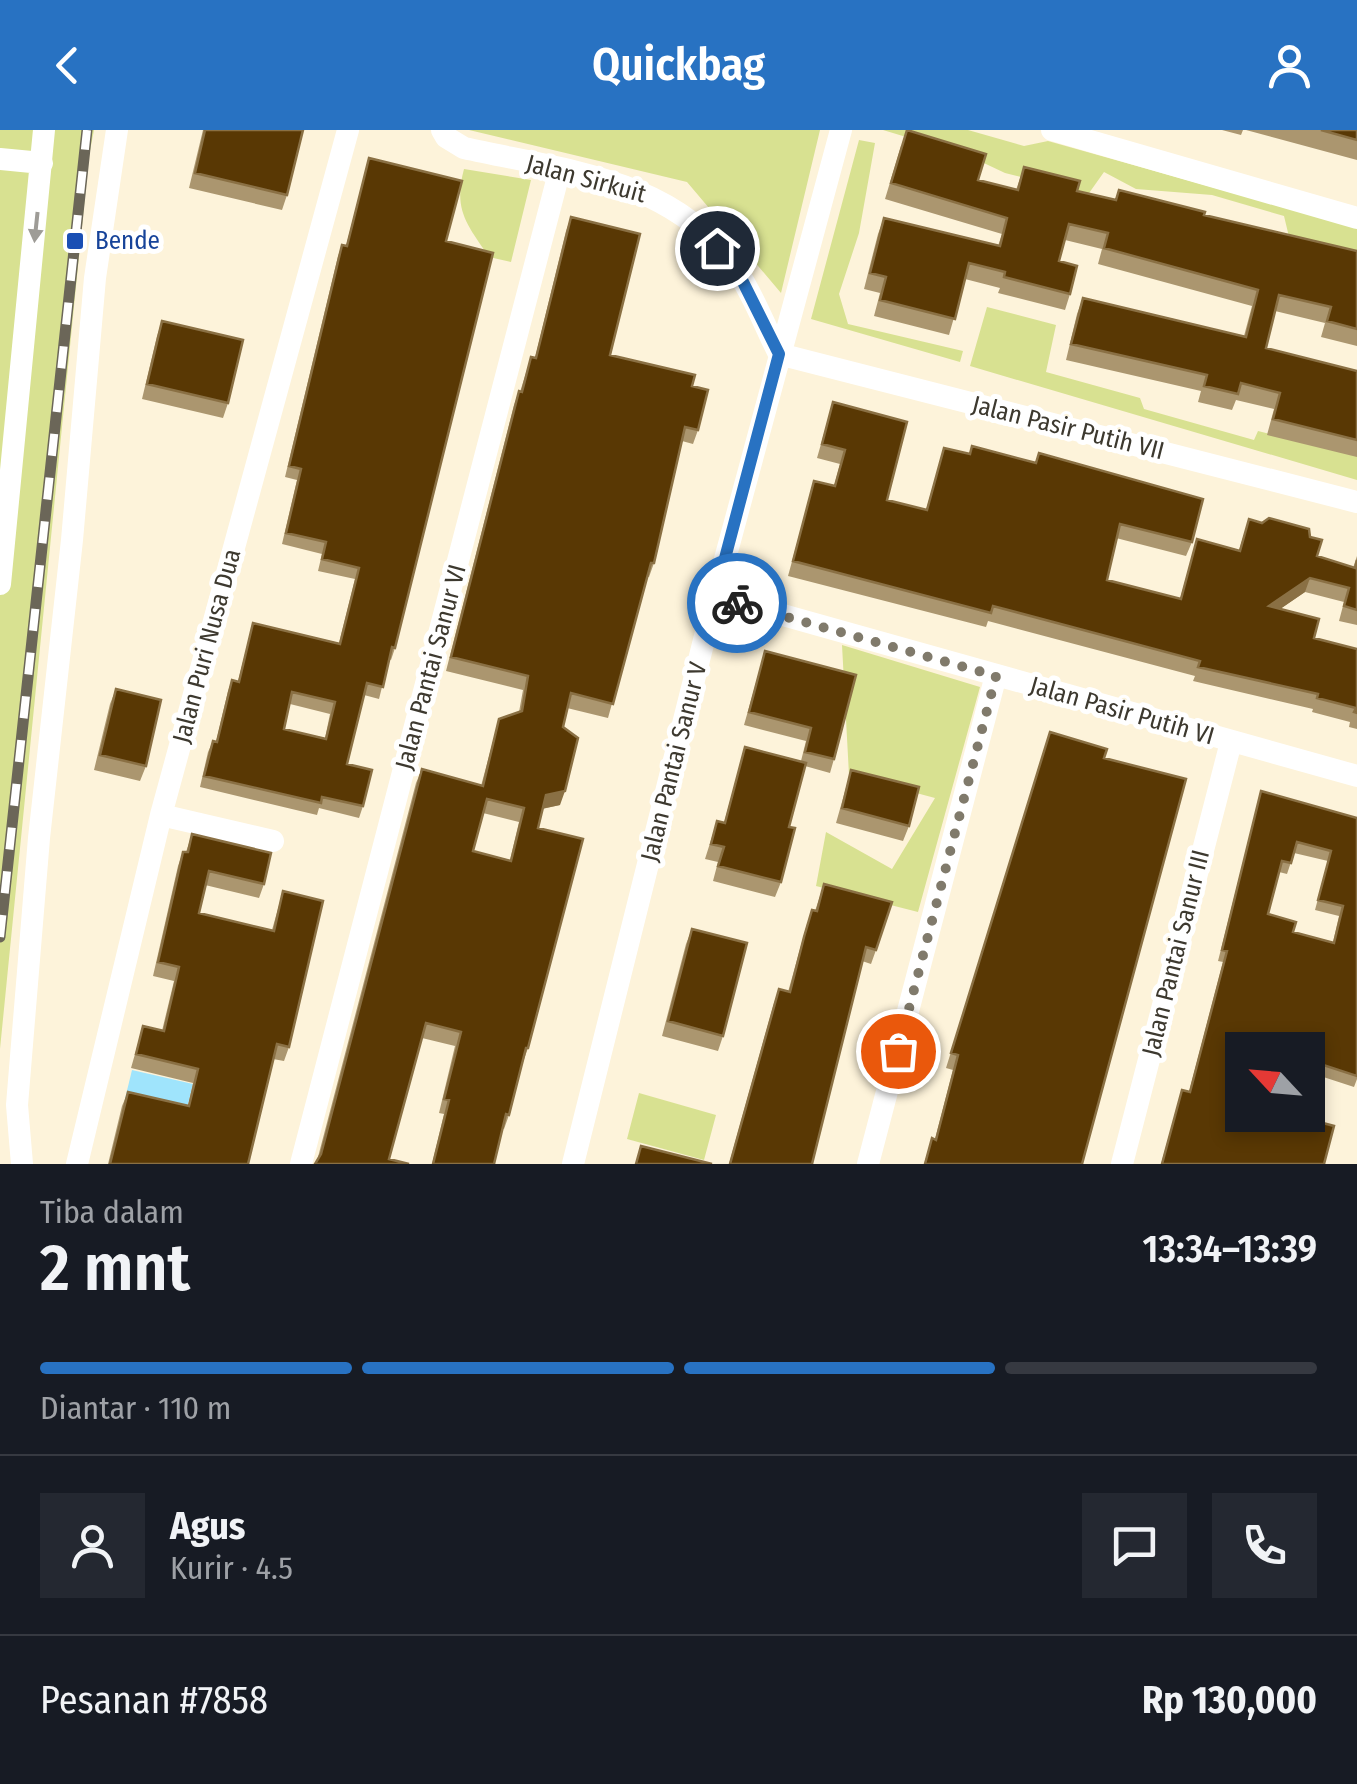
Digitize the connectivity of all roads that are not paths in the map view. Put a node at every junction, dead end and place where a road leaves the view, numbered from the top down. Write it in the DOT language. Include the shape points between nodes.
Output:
graph roads {
  1 [pos="44,130"];
  2 [pos="118,130"];
  3 [pos="348,130"];
  4 [pos="442,130"];
  5 [pos="841,130"];
  6 [pos="1052,130"];
  7 [pos="0,159"];
  8 [pos="42,163"];
  9 [pos="560,169"];
  10 [pos="1357,218"];
  11 [pos="779,354"];
  12 [pos="1357,502"];
  13 [pos="0,584"];
  14 [pos="715,596"];
  15 [pos="996,676"];
  16 [pos="1231,742"];
  17 [pos="1357,776"];
  18 [pos="161,816"];
  19 [pos="273,841"];
  20 [pos="22,1164"];
  21 [pos="77,1164"];
  22 [pos="301,1164"];
  23 [pos="573,1164"];
  24 [pos="868,1164"];
  25 [pos="1122,1164"];
  1 -- 8 [label="street"];
  2 -- 20 [label="street" via="95,278 39,838 17,1105"];
  3 -- 18 [label="street, Jalan Puri Nusa Dua"];
  4 -- 9 [label="street, Jalan Sirkuit" via="464,148"];
  5 -- 11 [label="street, Jalan Pantai Sanur V"];
  6 -- 10 [label="street"];
  7 -- 8 [label="street"];
  8 -- 13 [label="street, one-way"];
  9 -- 11 [label="street, Jalan Sirkuit" via="626,184 698,227 737,270"];
  9 -- 22 [label="street, Jalan Pantai Sanur VI"];
  11 -- 12 [label="street, Jalan Pasir Putih VII"];
  11 -- 14 [label="street, Jalan Pantai Sanur V"];
  14 -- 15 [label="street, Jalan Pasir Putih VI"];
  14 -- 23 [label="street, Jalan Pantai Sanur V"];
  15 -- 16 [label="street, Jalan Pasir Putih VI"];
  15 -- 24 [label="street"];
  16 -- 17 [label="street, Jalan Pasir Putih VI"];
  16 -- 25 [label="street, Jalan Pantai Sanur III"];
  18 -- 19 [label="street"];
  18 -- 21 [label="street, Jalan Puri Nusa Dua"];
}
